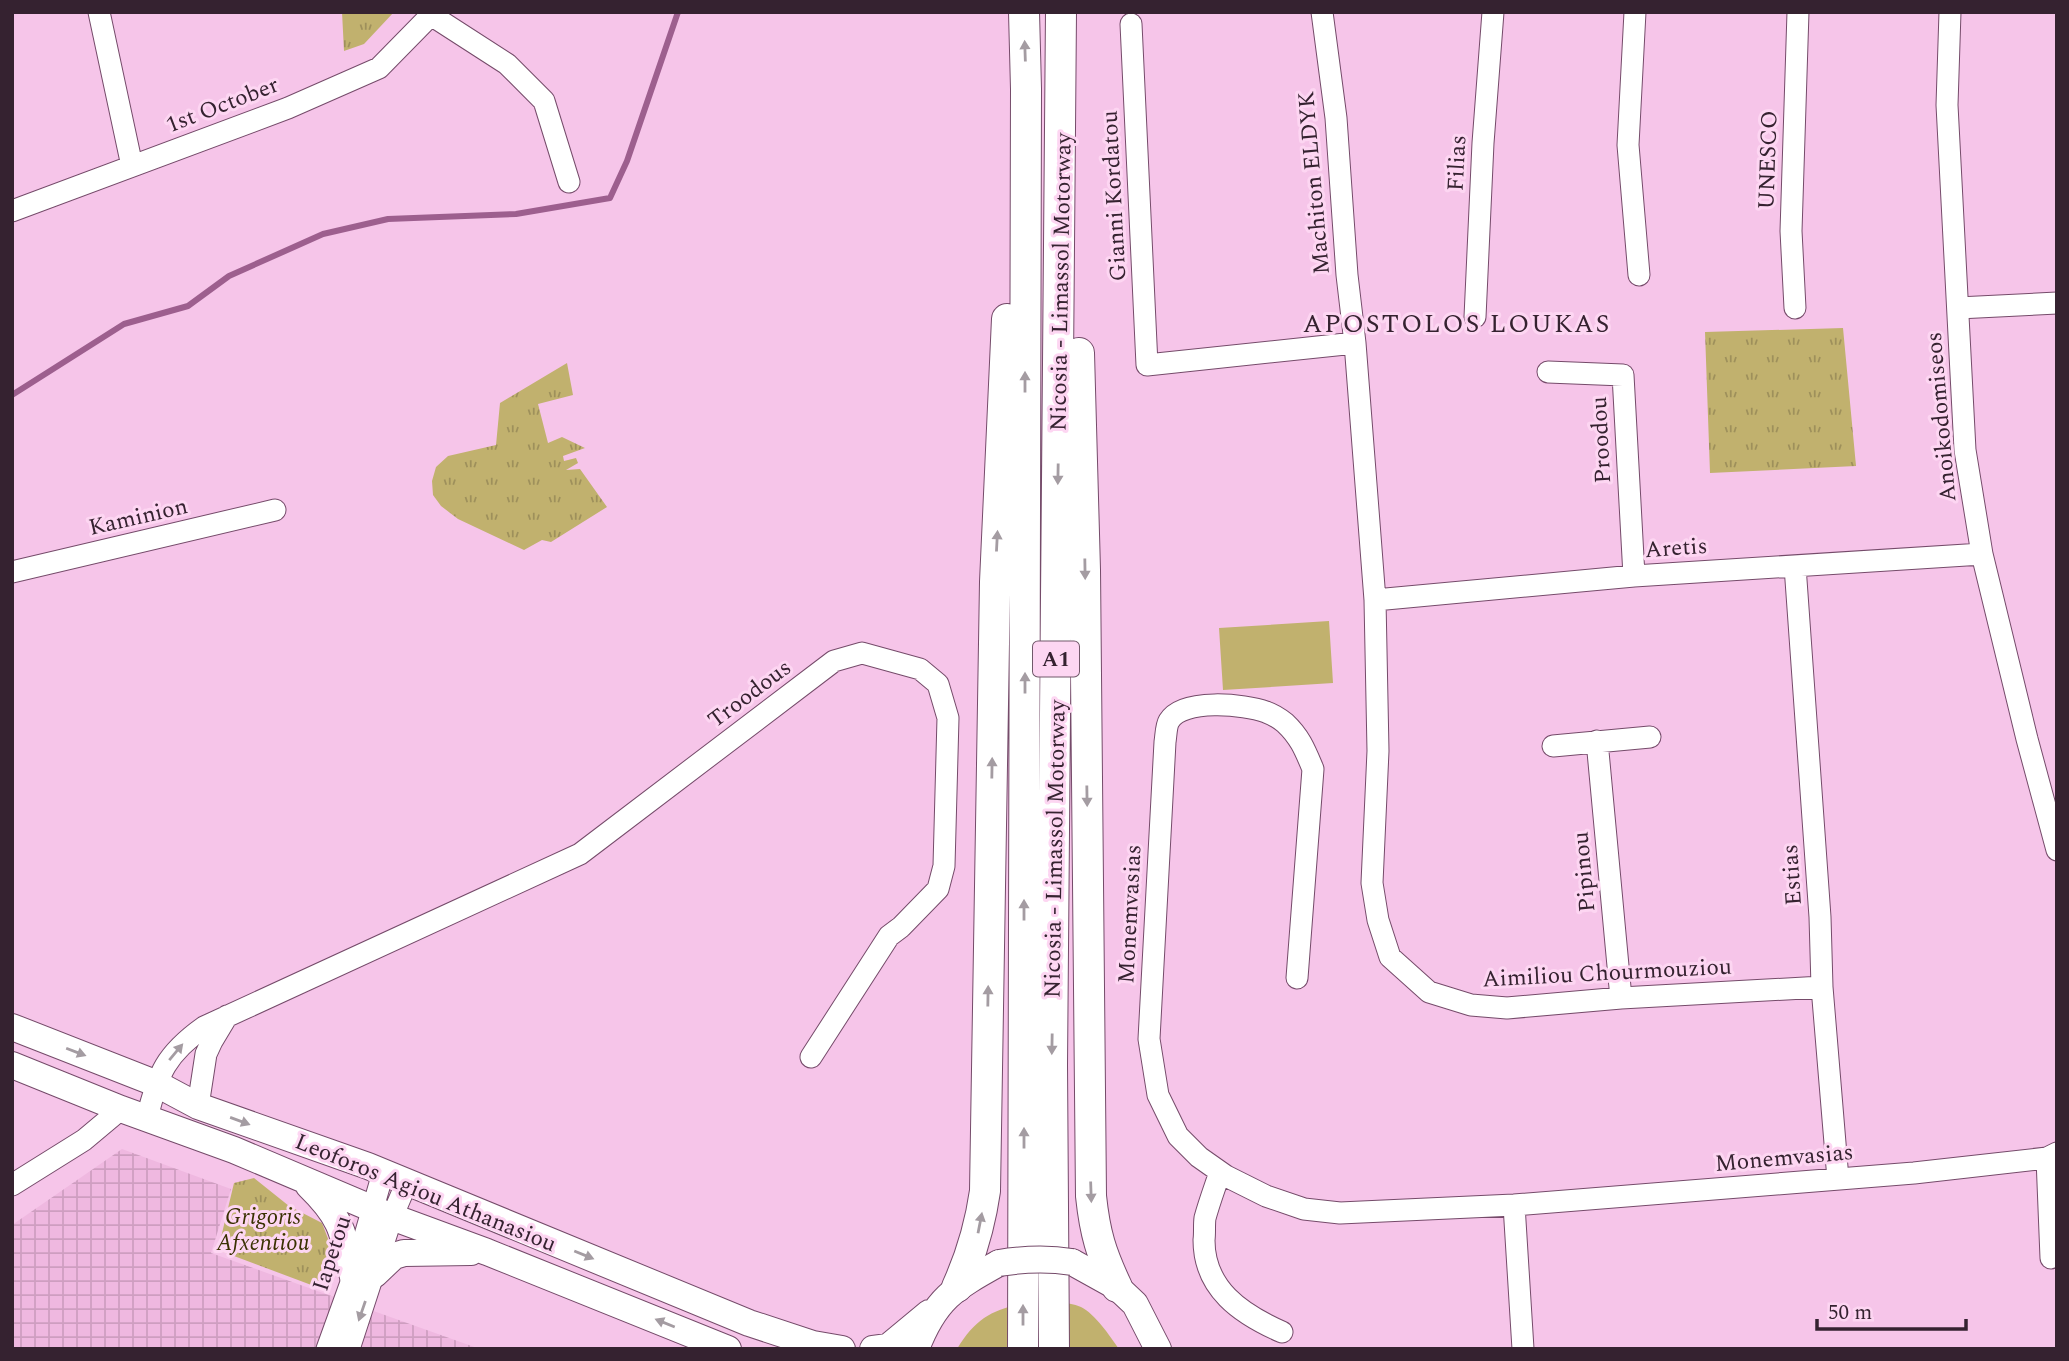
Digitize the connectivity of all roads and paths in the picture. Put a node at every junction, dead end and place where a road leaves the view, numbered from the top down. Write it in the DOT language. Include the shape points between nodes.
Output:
graph roads {
  1 [pos="99,12"];
  2 [pos="1024,12"];
  3 [pos="1061,12"];
  4 [pos="1322,12"];
  5 [pos="1493,12"];
  6 [pos="1635,12"];
  7 [pos="1798,12"];
  8 [pos="1950,12"];
  9 [pos="431,14"];
  10 [pos="1131,24"];
  11 [pos="1062,87"];
  12 [pos="1026,89"];
  13 [pos="132,166"];
  14 [pos="569,182"];
  15 [pos="12,211"];
  16 [pos="1639,275"];
  17 [pos="2057,303"];
  18 [pos="1958,308"];
  19 [pos="1795,309"];
  20 [pos="1475,317"];
  21 [pos="1355,343"];
  22 [pos="1548,372"];
  23 [pos="275,510"];
  24 [pos="1982,554"];
  25 [pos="1795,566"];
  26 [pos="12,572"];
  27 [pos="1633,576"];
  28 [pos="1375,600"];
  29 [pos="1650,737"];
  30 [pos="1597,741"];
  31 [pos="1553,746"];
  32 [pos="2055,838"];
  33 [pos="1297,978"];
  34 [pos="1822,987"];
  35 [pos="1621,998"];
  36 [pos="229,1014"];
  37 [pos="12,1027"];
  38 [pos="811,1057"];
  39 [pos="12,1065"];
  40 [pos="155,1083"];
  41 [pos="198,1106"];
  42 [pos="121,1109"];
  43 [pos="147,1118"];
  44 [pos="2052,1155"];
  45 [pos="1220,1172"];
  46 [pos="395,1178"];
  47 [pos="1838,1179"];
  48 [pos="302,1180"];
  49 [pos="12,1185"];
  50 [pos="1514,1205"];
  51 [pos="382,1213"];
  52 [pos="487,1252"];
  53 [pos="2052,1258"];
  54 [pos="364,1275"];
  55 [pos="1117,1287"];
  56 [pos="948,1296"];
  57 [pos="1144,1323"];
  58 [pos="1282,1332"];
  59 [pos="327,1349"];
  60 [pos="349,1349"];
  61 [pos="728,1349"];
  62 [pos="842,1349"];
  63 [pos="873,1349"];
  64 [pos="916,1349"];
  65 [pos="1023,1349"];
  66 [pos="1054,1349"];
  67 [pos="1158,1349"];
  68 [pos="1179,1349"];
  69 [pos="1523,1349"];
  1 -- 13 [label="street"];
  12 -- 2 [label="highway, Nicosia - Limassol Motorway / A1, one-way"];
  3 -- 11 [label="highway, Nicosia - Limassol Motorway / A1"];
  4 -- 21 [label="street, Machiton ELDYK" via="1336,117"];
  5 -- 20 [label="street, Filias"];
  6 -- 16 [label="street" via="1628,145"];
  7 -- 19 [label="street, UNESCO" via="1791,231"];
  8 -- 18 [label="street, Anoikodomiseos" via="1947,105"];
  9 -- 13 [label="street, 1st October" via="379,68 288,108"];
  9 -- 14 [label="street" via="507,64 544,101"];
  10 -- 21 [label="street, Gianni Kordatou" via="1147,365"];
  11 -- 55 [label="highway, one-way" via="1078,336 1085,570 1091,1196 1095,1229"];
  11 -- 66 [label="highway, Nicosia - Limassol Motorway / A1, one-way" via="1052,1065"];
  56 -- 12 [label="highway, one-way" via="969,1262 985,1191 995,582 1005,346"];
  65 -- 12 [label="highway, Nicosia - Limassol Motorway / A1, one-way"];
  13 -- 15 [label="street, 1st October"];
  17 -- 18 [label="street"];
  18 -- 24 [label="street, Anoikodomiseos" via="1965,450"];
  21 -- 28 [label="street, Machiton ELDYK"];
  22 -- 27 [label="street, Proodou" via="1623,375"];
  23 -- 26 [label="street, Kaminion"];
  24 -- 25 [label="street, Aretis"];
  24 -- 32 [label="street, Anoikodomiseos"];
  25 -- 27 [label="street, Aretis"];
  25 -- 34 [label="street, Estias" via="1821,916"];
  27 -- 28 [label="street, Aretis"];
  28 -- 35 [label="street, Aimiliou Chourmouziou" via="1378,751 1371,883 1390,957 1429,992 1471,1005 1507,1008"];
  29 -- 30 [label="street"];
  30 -- 31 [label="street"];
  30 -- 35 [label="street, Pipinou"];
  33 -- 45 [label="street, Monemvasias" via="1313,769 1303,742 1268,712 1202,704 1181,709 1168,721 1165,742 1149,1039 1158,1094 1178,1136"];
  34 -- 35 [label="street, Aimiliou Chourmouziou"];
  34 -- 47 [label="street, Estias"];
  36 -- 38 [label="street, Troodous" via="580,854 834,661 862,653 920,669 938,684 948,718 944,866 938,889 889,936"];
  40 -- 36 [label="street, Troodous, one-way" via="173,1052"];
  36 -- 41 [label="street" via="206,1054"];
  37 -- 40 [label="main road, Leoforos Agiou Athanasiou, one-way"];
  39 -- 42 [label="main road, Leoforos Agiou Athanasiou"];
  40 -- 41 [label="main road, Leoforos Agiou Athanasiou"];
  40 -- 43 [label="street, Troodous"];
  41 -- 46 [label="main road, Leoforos Agiou Athanasiou, one-way"];
  42 -- 43 [label="main road, Leoforos Agiou Athanasiou"];
  42 -- 49 [label="street" via="84,1140"];
  43 -- 48 [label="main road, Leoforos Agiou Athanasiou"];
  44 -- 47 [label="street, Monemvasias"];
  44 -- 53 [label="street"];
  45 -- 50 [label="street, Monemvasias" via="1304,1209 1340,1213"];
  45 -- 58 [label="street" via="1205,1220 1204,1255 1216,1285 1238,1307"];
  46 -- 51 [label="street, Iapetou"];
  46 -- 62 [label="main road, Leoforos Agiou Athanasiou, one-way" via="749,1323"];
  47 -- 50 [label="street, Monemvasias"];
  48 -- 51 [label="main road, Leoforos Agiou Athanasiou"];
  48 -- 54 [label="main road" via="331,1209"];
  50 -- 69 [label="street"];
  51 -- 52 [label="main road, Leoforos Agiou Athanasiou"];
  51 -- 54 [label="street, Iapetou"];
  52 -- 54 [label="main road" via="404,1253"];
  61 -- 52 [label="main road, Leoforos Agiou Athanasiou, one-way"];
  54 -- 59 [label="street, Iapetou"];
  54 -- 60 [label="street, Iapetou, one-way"];
  55 -- 56 [label="main road, bridge" via="1072,1262 1025,1259 999,1263"];
  55 -- 57 [label="main road" via="1135,1304"];
  56 -- 63 [label="main road" via="888,1347"];
  56 -- 64 [label="main road" via="926,1325"];
  57 -- 67 [label="main road"];
  57 -- 68 [label="main road"];
}
